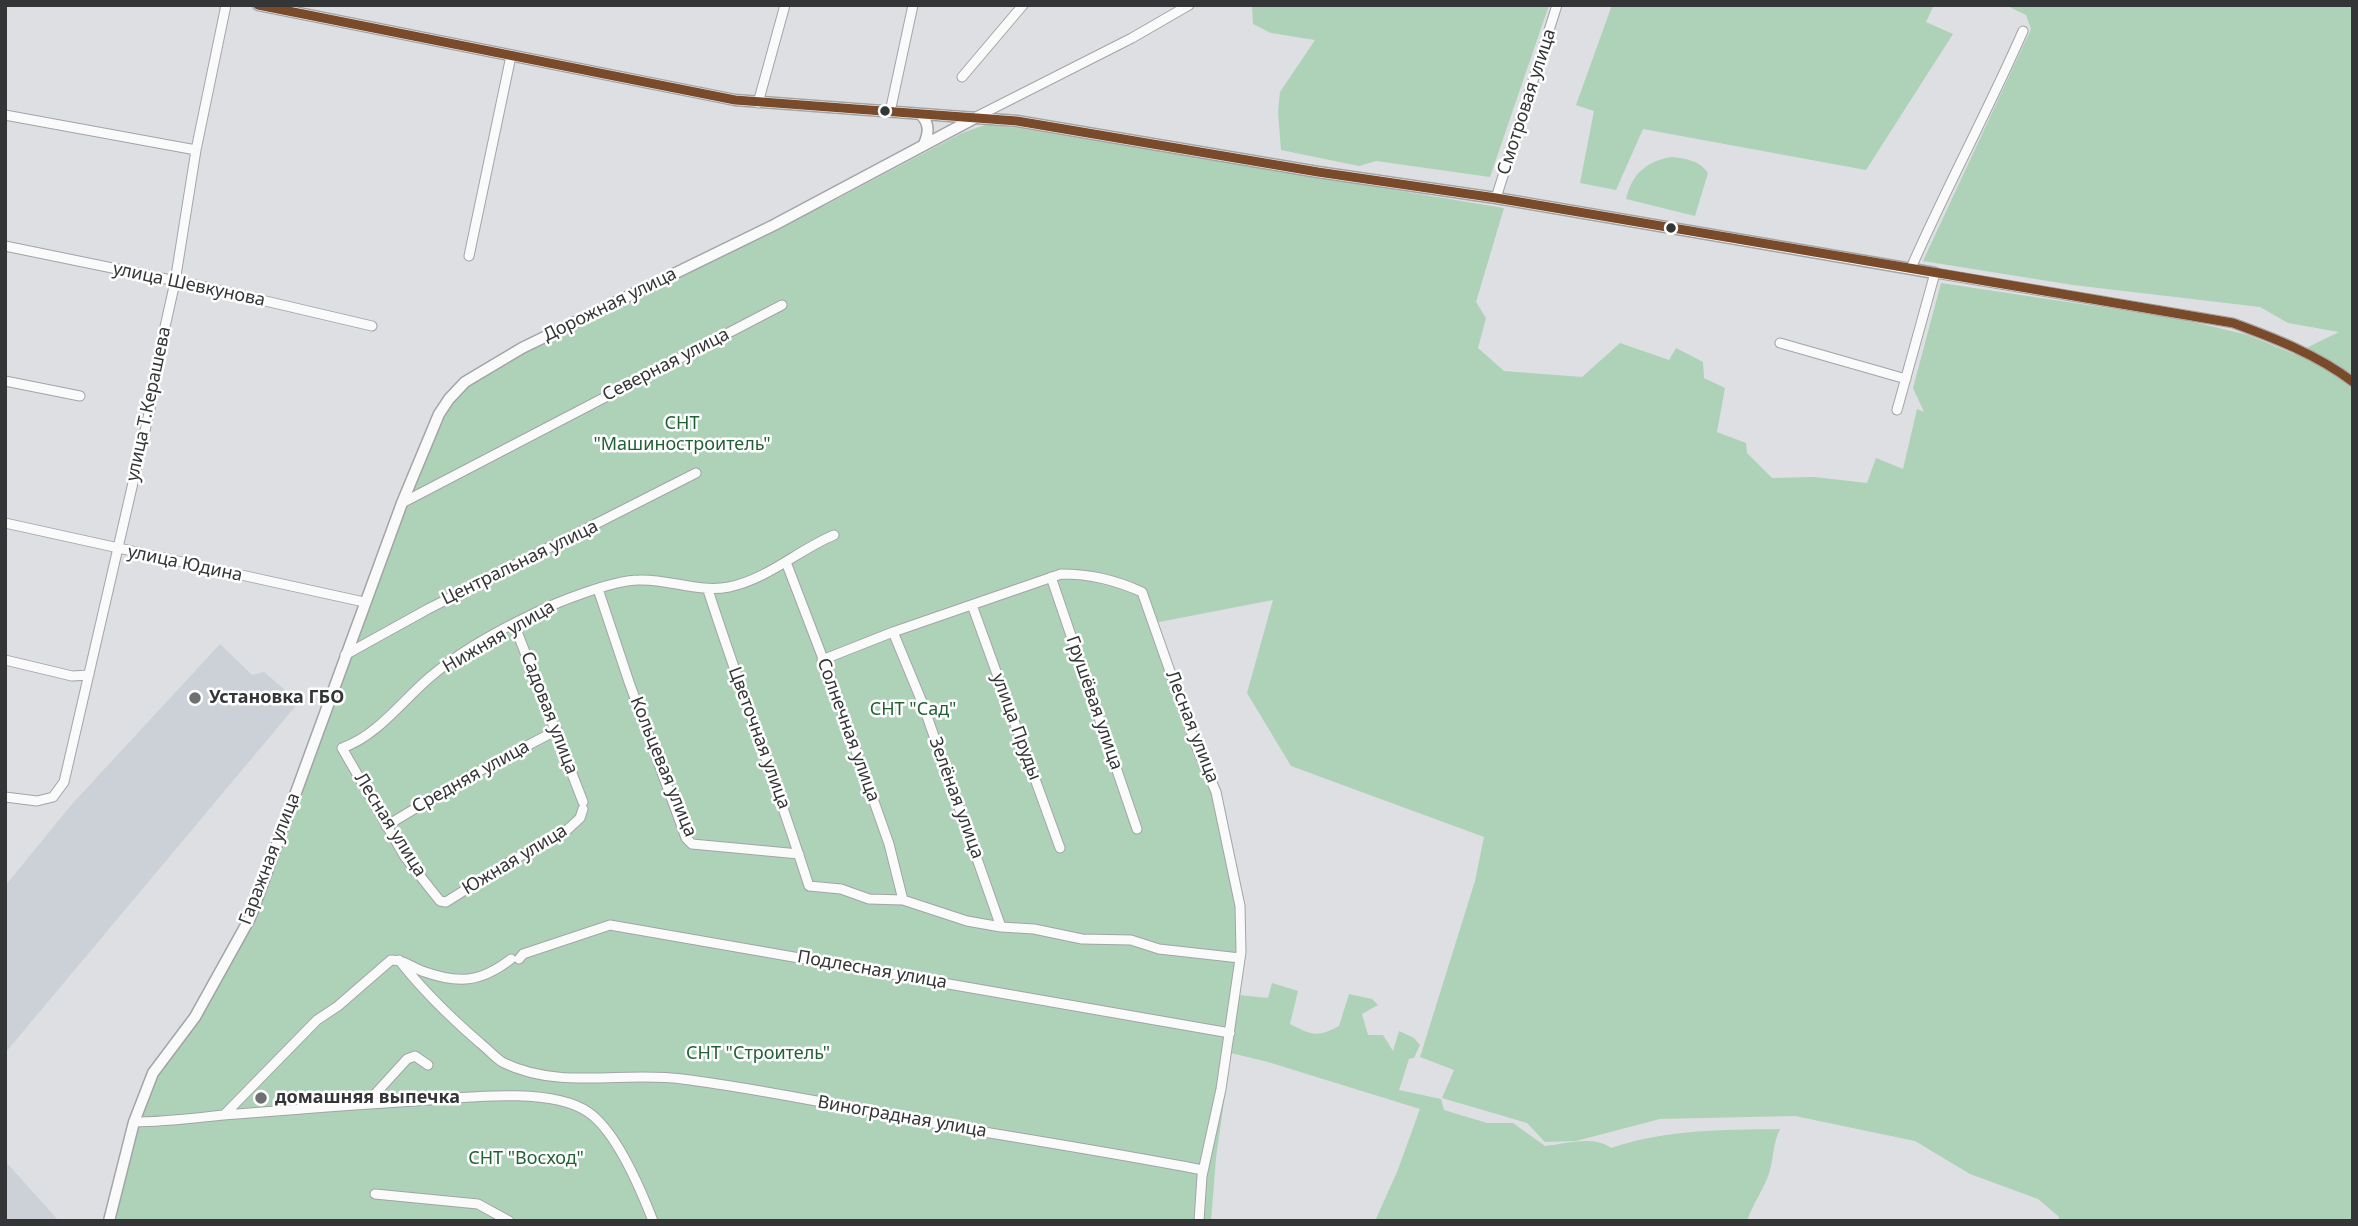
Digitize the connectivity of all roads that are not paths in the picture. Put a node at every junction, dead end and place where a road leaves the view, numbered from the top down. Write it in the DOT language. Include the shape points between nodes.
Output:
graph roads {
  1 [pos="226,5"];
  2 [pos="258,5"];
  3 [pos="785,5"];
  4 [pos="913,5"];
  5 [pos="1023,5"];
  6 [pos="1189,5"];
  7 [pos="1557,5"];
  8 [pos="2023,31"];
  9 [pos="511,56"];
  10 [pos="962,77"];
  11 [pos="758,103"];
  12 [pos="890,112"];
  13 [pos="920,114"];
  14 [pos="5,115"];
  15 [pos="973,119"];
  16 [pos="924,144"];
  17 [pos="196,150"];
  18 [pos="1496,198"];
  19 [pos="5,247"];
  20 [pos="470,256"];
  21 [pos="1911,268"];
  22 [pos="1935,273"];
  23 [pos="175,282"];
  24 [pos="782,305"];
  25 [pos="372,326"];
  26 [pos="1780,343"];
  27 [pos="1906,379"];
  28 [pos="5,381"];
  29 [pos="2353,382"];
  30 [pos="80,396"];
  31 [pos="1898,410"];
  32 [pos="696,473"];
  33 [pos="402,503"];
  34 [pos="5,523"];
  35 [pos="834,535"];
  36 [pos="118,549"];
  37 [pos="786,562"];
  38 [pos="1051,577"];
  39 [pos="598,589"];
  40 [pos="708,590"];
  41 [pos="364,602"];
  42 [pos="972,605"];
  43 [pos="514,624"];
  44 [pos="894,632"];
  45 [pos="345,655"];
  46 [pos="5,660"];
  47 [pos="822,660"];
  48 [pos="89,675"];
  49 [pos="557,730"];
  50 [pos="342,748"];
  51 [pos="5,797"];
  52 [pos="583,805"];
  53 [pos="386,826"];
  54 [pos="1137,829"];
  55 [pos="1060,848"];
  56 [pos="799,854"];
  57 [pos="903,900"];
  58 [pos="440,901"];
  59 [pos="1001,927"];
  60 [pos="1240,958"];
  61 [pos="399,960"];
  62 [pos="1230,1032"];
  63 [pos="428,1065"];
  64 [pos="366,1104"];
  65 [pos="224,1115"];
  66 [pos="134,1122"];
  67 [pos="1203,1170"];
  68 [pos="374,1194"];
  69 [pos="109,1221"];
  70 [pos="509,1221"];
  71 [pos="653,1221"];
  72 [pos="1199,1221"];
  1 -- 17 [label="street, улица Т.Керашева"];
  2 -- 9 [label="street"];
  3 -- 11 [label="street"];
  4 -- 12 [label="street"];
  5 -- 10 [label="street"];
  6 -- 15 [label="street"];
  7 -- 18 [label="street, Смотровая улица"];
  8 -- 21 [label="street"];
  9 -- 11 [label="street"];
  9 -- 20 [label="street"];
  11 -- 12 [label="street"];
  12 -- 13 [label="street"];
  13 -- 15 [label="street"];
  13 -- 16 [label="street" via="928,127"];
  14 -- 17 [label="street"];
  15 -- 16 [label="street, Дорожная улица"];
  15 -- 18 [label="street" via="1017,121"];
  16 -- 33 [label="street, Дорожная улица" via="774,225 522,348 465,382 439,414"];
  17 -- 23 [label="street, улица Т.Керашева"];
  18 -- 21 [label="street"];
  19 -- 23 [label="street, улица Шевкунова"];
  21 -- 22 [label="street"];
  22 -- 27 [label="street"];
  22 -- 29 [label="street" via="2233,323 2273,337"];
  23 -- 25 [label="street, улица Шевкунова"];
  23 -- 36 [label="street, улица Т.Керашева"];
  24 -- 33 [label="street, Северная улица"];
  26 -- 27 [label="street"];
  27 -- 31 [label="street"];
  28 -- 30 [label="street"];
  32 -- 45 [label="street, Центральная улица"];
  33 -- 41 [label="street, Дорожная улица"];
  34 -- 36 [label="street, улица Юдина"];
  35 -- 37 [label="street, Нижняя улица"];
  36 -- 41 [label="street, улица Юдина"];
  36 -- 48 [label="street, улица Т.Керашева"];
  37 -- 40 [label="street, Нижняя улица" via="751,580"];
  37 -- 47 [label="street, Солнечная улица"];
  38 -- 42 [label="street"];
  38 -- 54 [label="street, Грушёвая улица"];
  38 -- 60 [label="street, Лесная улица" via="1085,574 1116,580 1142,592 1216,792 1240,906"];
  39 -- 40 [label="street, Нижняя улица" via="638,579"];
  39 -- 43 [label="street, Нижняя улица"];
  39 -- 56 [label="street, Кольцевая улица" via="687,838 692,844"];
  40 -- 56 [label="street, Цветочная улица"];
  41 -- 45 [label="street, Гаражная улица"];
  42 -- 44 [label="street"];
  42 -- 55 [label="street, улица Пруды"];
  43 -- 49 [label="street, Садовая улица"];
  43 -- 50 [label="street, Нижняя улица" via="457,656 372,731"];
  44 -- 47 [label="street"];
  44 -- 59 [label="street, Зелёная улица"];
  45 -- 66 [label="street, Гаражная улица" via="250,918 195,1017 153,1073"];
  46 -- 48 [label="street" via="72,676"];
  47 -- 57 [label="street, Солнечная улица" via="889,844"];
  48 -- 51 [label="street, улица Т.Керашева" via="64,782 53,797 37,801"];
  49 -- 52 [label="street, Садовая улица"];
  49 -- 53 [label="street, Средняя улица"];
  50 -- 53 [label="street, Лесная улица"];
  52 -- 58 [label="street, Южная улица" via="580,818 566,831 446,902"];
  53 -- 58 [label="street, Лесная улица"];
  56 -- 57 [label="street, Цветочная улица" via="809,886 842,889 869,899"];
  57 -- 59 [label="street"];
  59 -- 60 [label="street" via="1082,939 1131,940 1159,949"];
  60 -- 62 [label="street"];
  61 -- 62 [label="street, Подлесная улица" via="440,977 482,978 523,954 610,925"];
  61 -- 65 [label="street" via="390,960 317,1020"];
  61 -- 67 [label="street, Виноградная улица" via="423,991 503,1062 534,1073 601,1080 647,1075 684,1079"];
  62 -- 67 [label="street"];
  63 -- 64 [label="street" via="415,1056 407,1059"];
  64 -- 65 [label="street"];
  64 -- 71 [label="street" via="528,1096 587,1112 620,1152"];
  65 -- 66 [label="street"];
  66 -- 69 [label="street, Гаражная улица"];
  67 -- 72 [label="street"];
  68 -- 70 [label="street" via="478,1204"];
}
